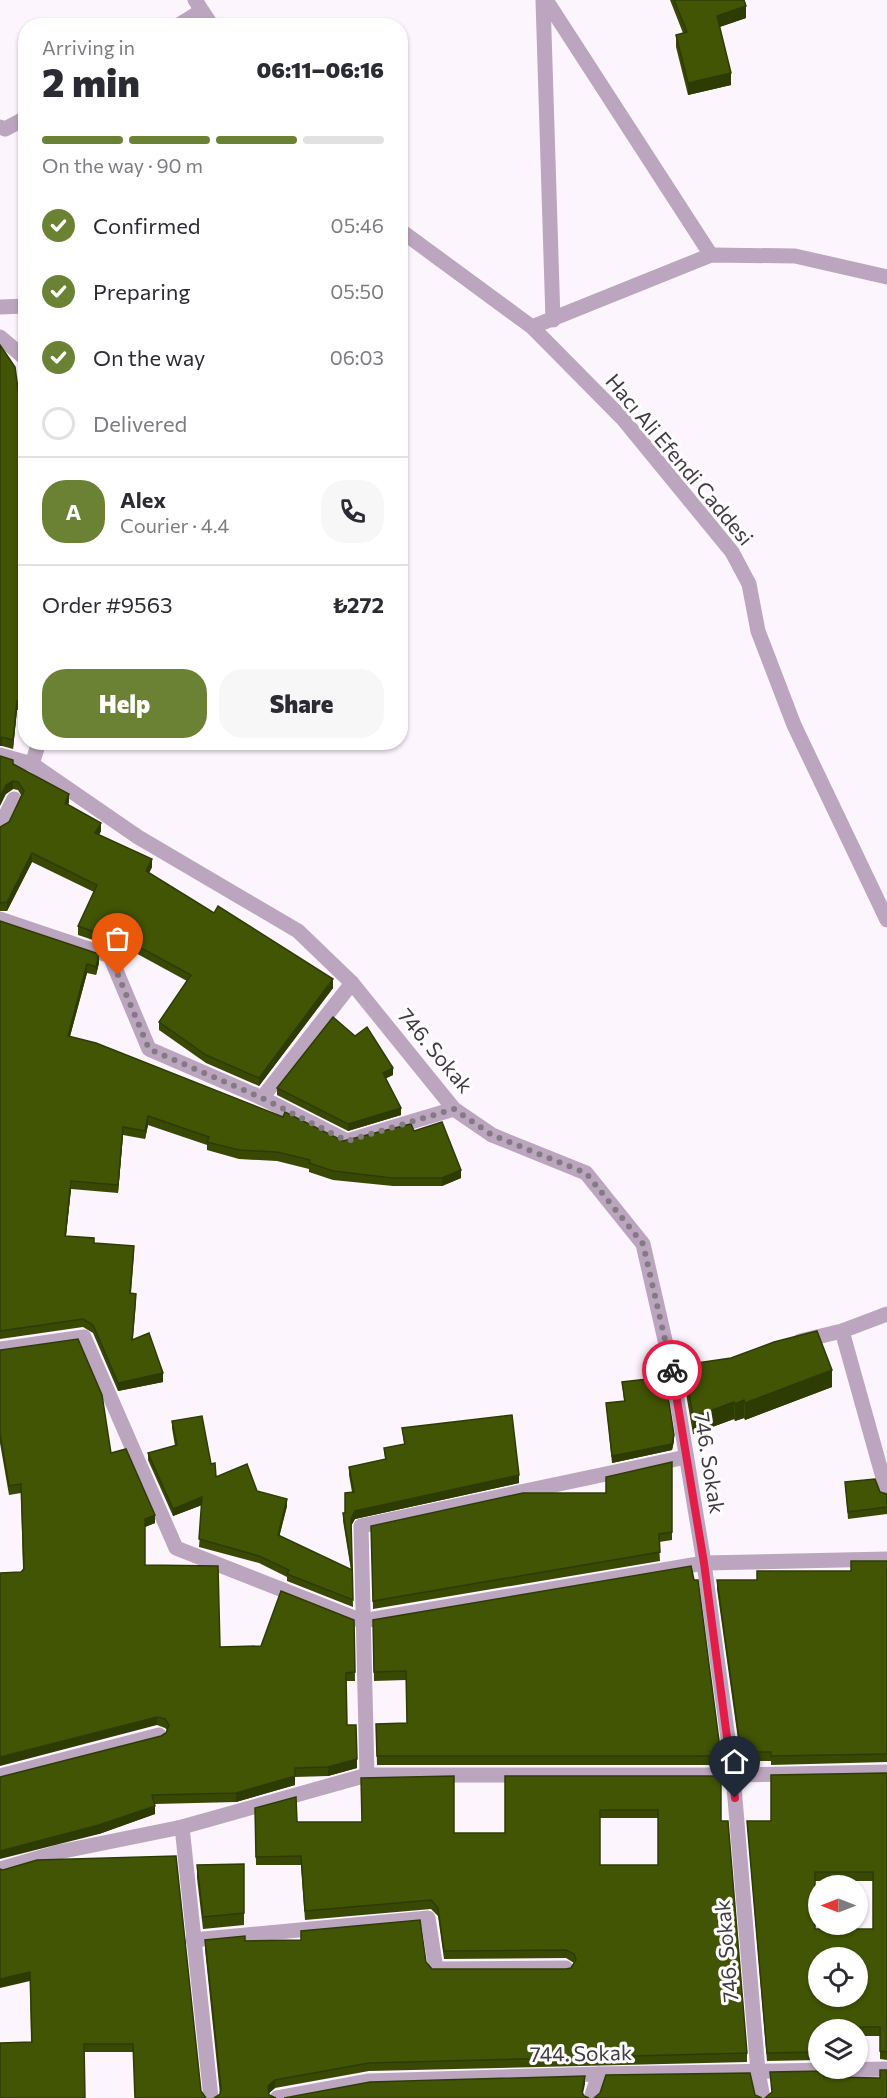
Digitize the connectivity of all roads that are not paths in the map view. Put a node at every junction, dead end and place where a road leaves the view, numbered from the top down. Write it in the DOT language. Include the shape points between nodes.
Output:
graph roads {
  1 [pos="544,0"];
  2 [pos="198,5"];
  3 [pos="185,18"];
  4 [pos="207,18"];
  5 [pos="18,122"];
  6 [pos="0,127"];
  7 [pos="408,236"];
  8 [pos="711,255"];
  9 [pos="887,277"];
  10 [pos="18,306"];
  11 [pos="0,307"];
  12 [pos="554,320"];
  13 [pos="532,327"];
  14 [pos="0,337"];
  15 [pos="18,352"];
  16 [pos="36,750"];
  17 [pos="0,755"];
  18 [pos="32,764"];
  19 [pos="14,799"];
  20 [pos="0,826"];
  21 [pos="0,919"];
  22 [pos="887,921"];
  23 [pos="352,983"];
  24 [pos="262,1098"];
  25 [pos="454,1109"];
  26 [pos="887,1314"];
  27 [pos="842,1330"];
  28 [pos="784,1346"];
  29 [pos="0,1349"];
  30 [pos="693,1370"];
  31 [pos="673,1375"];
  32 [pos="686,1457"];
  33 [pos="887,1492"];
  34 [pos="887,1559"];
  35 [pos="704,1563"];
  36 [pos="362,1621"];
  37 [pos="159,1735"];
  38 [pos="887,1772"];
  39 [pos="367,1775"];
  40 [pos="733,1775"];
  41 [pos="0,1776"];
  42 [pos="182,1827"];
  43 [pos="0,1869"];
  44 [pos="193,1940"];
  45 [pos="566,1968"];
  46 [pos="887,2069"];
  47 [pos="758,2072"];
  48 [pos="599,2074"];
  49 [pos="211,2098"];
  50 [pos="277,2098"];
  51 [pos="591,2098"];
  52 [pos="763,2098"];
  1 -- 8 [label="street"];
  1 -- 12 [label="street"];
  2 -- 3 [label="street"];
  2 -- 4 [label="street"];
  5 -- 6 [label="street" via="5,129"];
  7 -- 13 [label="street, Hacı Ali Efendi Caddesi"];
  8 -- 9 [label="street" via="795,256"];
  8 -- 12 [label="street"];
  10 -- 11 [label="street"];
  12 -- 13 [label="street"];
  13 -- 22 [label="street, Hacı Ali Efendi Caddesi" via="623,419 732,552 749,584 758,631 794,725"];
  14 -- 15 [label="street"];
  16 -- 18 [label="street"];
  17 -- 18 [label="street, 746. Sokak"];
  18 -- 23 [label="street, 746. Sokak" via="138,837 298,931"];
  19 -- 20 [label="street"];
  21 -- 24 [label="street" via="110,956 149,1049"];
  23 -- 24 [label="street"];
  23 -- 25 [label="street, 746. Sokak"];
  24 -- 25 [label="street" via="347,1141"];
  25 -- 31 [label="street, 746. Sokak" via="492,1135 586,1173 643,1244"];
  26 -- 27 [label="street"];
  27 -- 28 [label="street"];
  27 -- 33 [label="street"];
  29 -- 36 [label="street" via="84,1337 176,1548"];
  30 -- 31 [label="street"];
  31 -- 32 [label="street, 746. Sokak"];
  32 -- 35 [label="street, 746. Sokak"];
  32 -- 36 [label="street" via="361,1526"];
  34 -- 35 [label="street"];
  35 -- 36 [label="street"];
  35 -- 40 [label="street, 746. Sokak"];
  36 -- 39 [label="street"];
  37 -- 41 [label="street"];
  38 -- 40 [label="street"];
  39 -- 40 [label="street"];
  39 -- 42 [label="street"];
  40 -- 47 [label="street, 746. Sokak"];
  42 -- 43 [label="street" via="59,1852"];
  42 -- 44 [label="street"];
  44 -- 45 [label="street" via="428,1918 436,1969"];
  44 -- 49 [label="street"];
  46 -- 47 [label="street, 744. Sokak"];
  47 -- 48 [label="street, 744. Sokak"];
  47 -- 52 [label="street, 746. Sokak"];
  48 -- 50 [label="street, 744. Sokak" via="369,2081"];
  48 -- 51 [label="street"];
}
